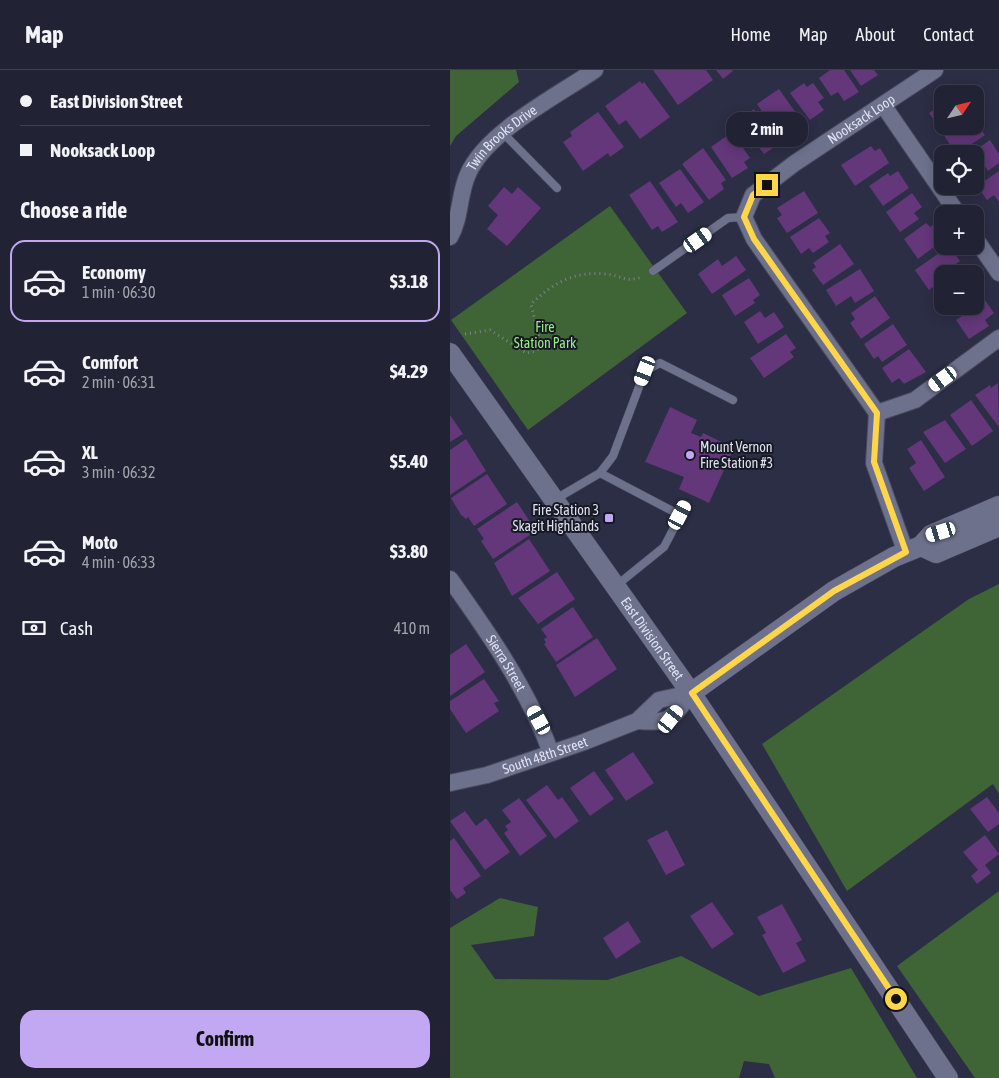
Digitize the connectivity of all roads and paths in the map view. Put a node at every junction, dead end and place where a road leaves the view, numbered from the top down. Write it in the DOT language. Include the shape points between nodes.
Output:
graph roads {
  1 [pos="595,70"];
  2 [pos="934,70"];
  3 [pos="883,105"];
  4 [pos="502,132"];
  5 [pos="557,188"];
  6 [pos="952,205"];
  7 [pos="744,217"];
  8 [pos="450,237"];
  9 [pos="984,251"];
  10 [pos="653,271"];
  11 [pos="999,273"];
  12 [pos="464,334"];
  13 [pos="999,338"];
  14 [pos="450,353"];
  15 [pos="733,400"];
  16 [pos="877,413"];
  17 [pos="600,473"];
  18 [pos="554,500"];
  19 [pos="686,505"];
  20 [pos="999,506"];
  21 [pos="680,515"];
  22 [pos="999,526"];
  23 [pos="914,550"];
  24 [pos="450,579"];
  25 [pos="616,586"];
  26 [pos="692,693"];
  27 [pos="551,753"];
  28 [pos="450,783"];
  29 [pos="948,1078"];
  1 -- 4 [label="street, Twin Brooks Drive"];
  2 -- 3 [label="street, Nooksack Loop"];
  3 -- 6 [label="street"];
  3 -- 7 [label="street, Nooksack Loop" via="753,195"];
  4 -- 5 [label="lane"];
  4 -- 8 [label="street, Twin Brooks Drive" via="480,152 467,174"];
  7 -- 10 [label="lane" via="728,218"];
  7 -- 16 [label="street" via="754,239"];
  9 -- 11 [label="street"];
  10 -- 12 [label="path" via="629,281 607,274 582,274 547,289 531,304 540,341 537,351 526,353 490,330"];
  13 -- 16 [label="street" via="915,400"];
  14 -- 18 [label="street, East Division Street"];
  15 -- 17 [label="lane" via="660,363 645,371 613,456"];
  16 -- 23 [label="street" via="874,462"];
  17 -- 18 [label="lane"];
  17 -- 21 [label="lane"];
  18 -- 25 [label="street, East Division Street"];
  19 -- 21 [label="lane"];
  20 -- 23 [label="street" via="932,535"];
  21 -- 25 [label="lane" via="664,547"];
  22 -- 23 [label="street" via="936,553"];
  23 -- 26 [label="street" via="834,591"];
  24 -- 27 [label="street, Sierra Street" via="502,652 539,720"];
  25 -- 26 [label="street, East Division Street"];
  26 -- 27 [label="street, South 48th Street" via="659,700 638,720"];
  26 -- 29 [label="street, East Division Street"];
  27 -- 28 [label="street, South 48th Street" via="486,775"];
}
